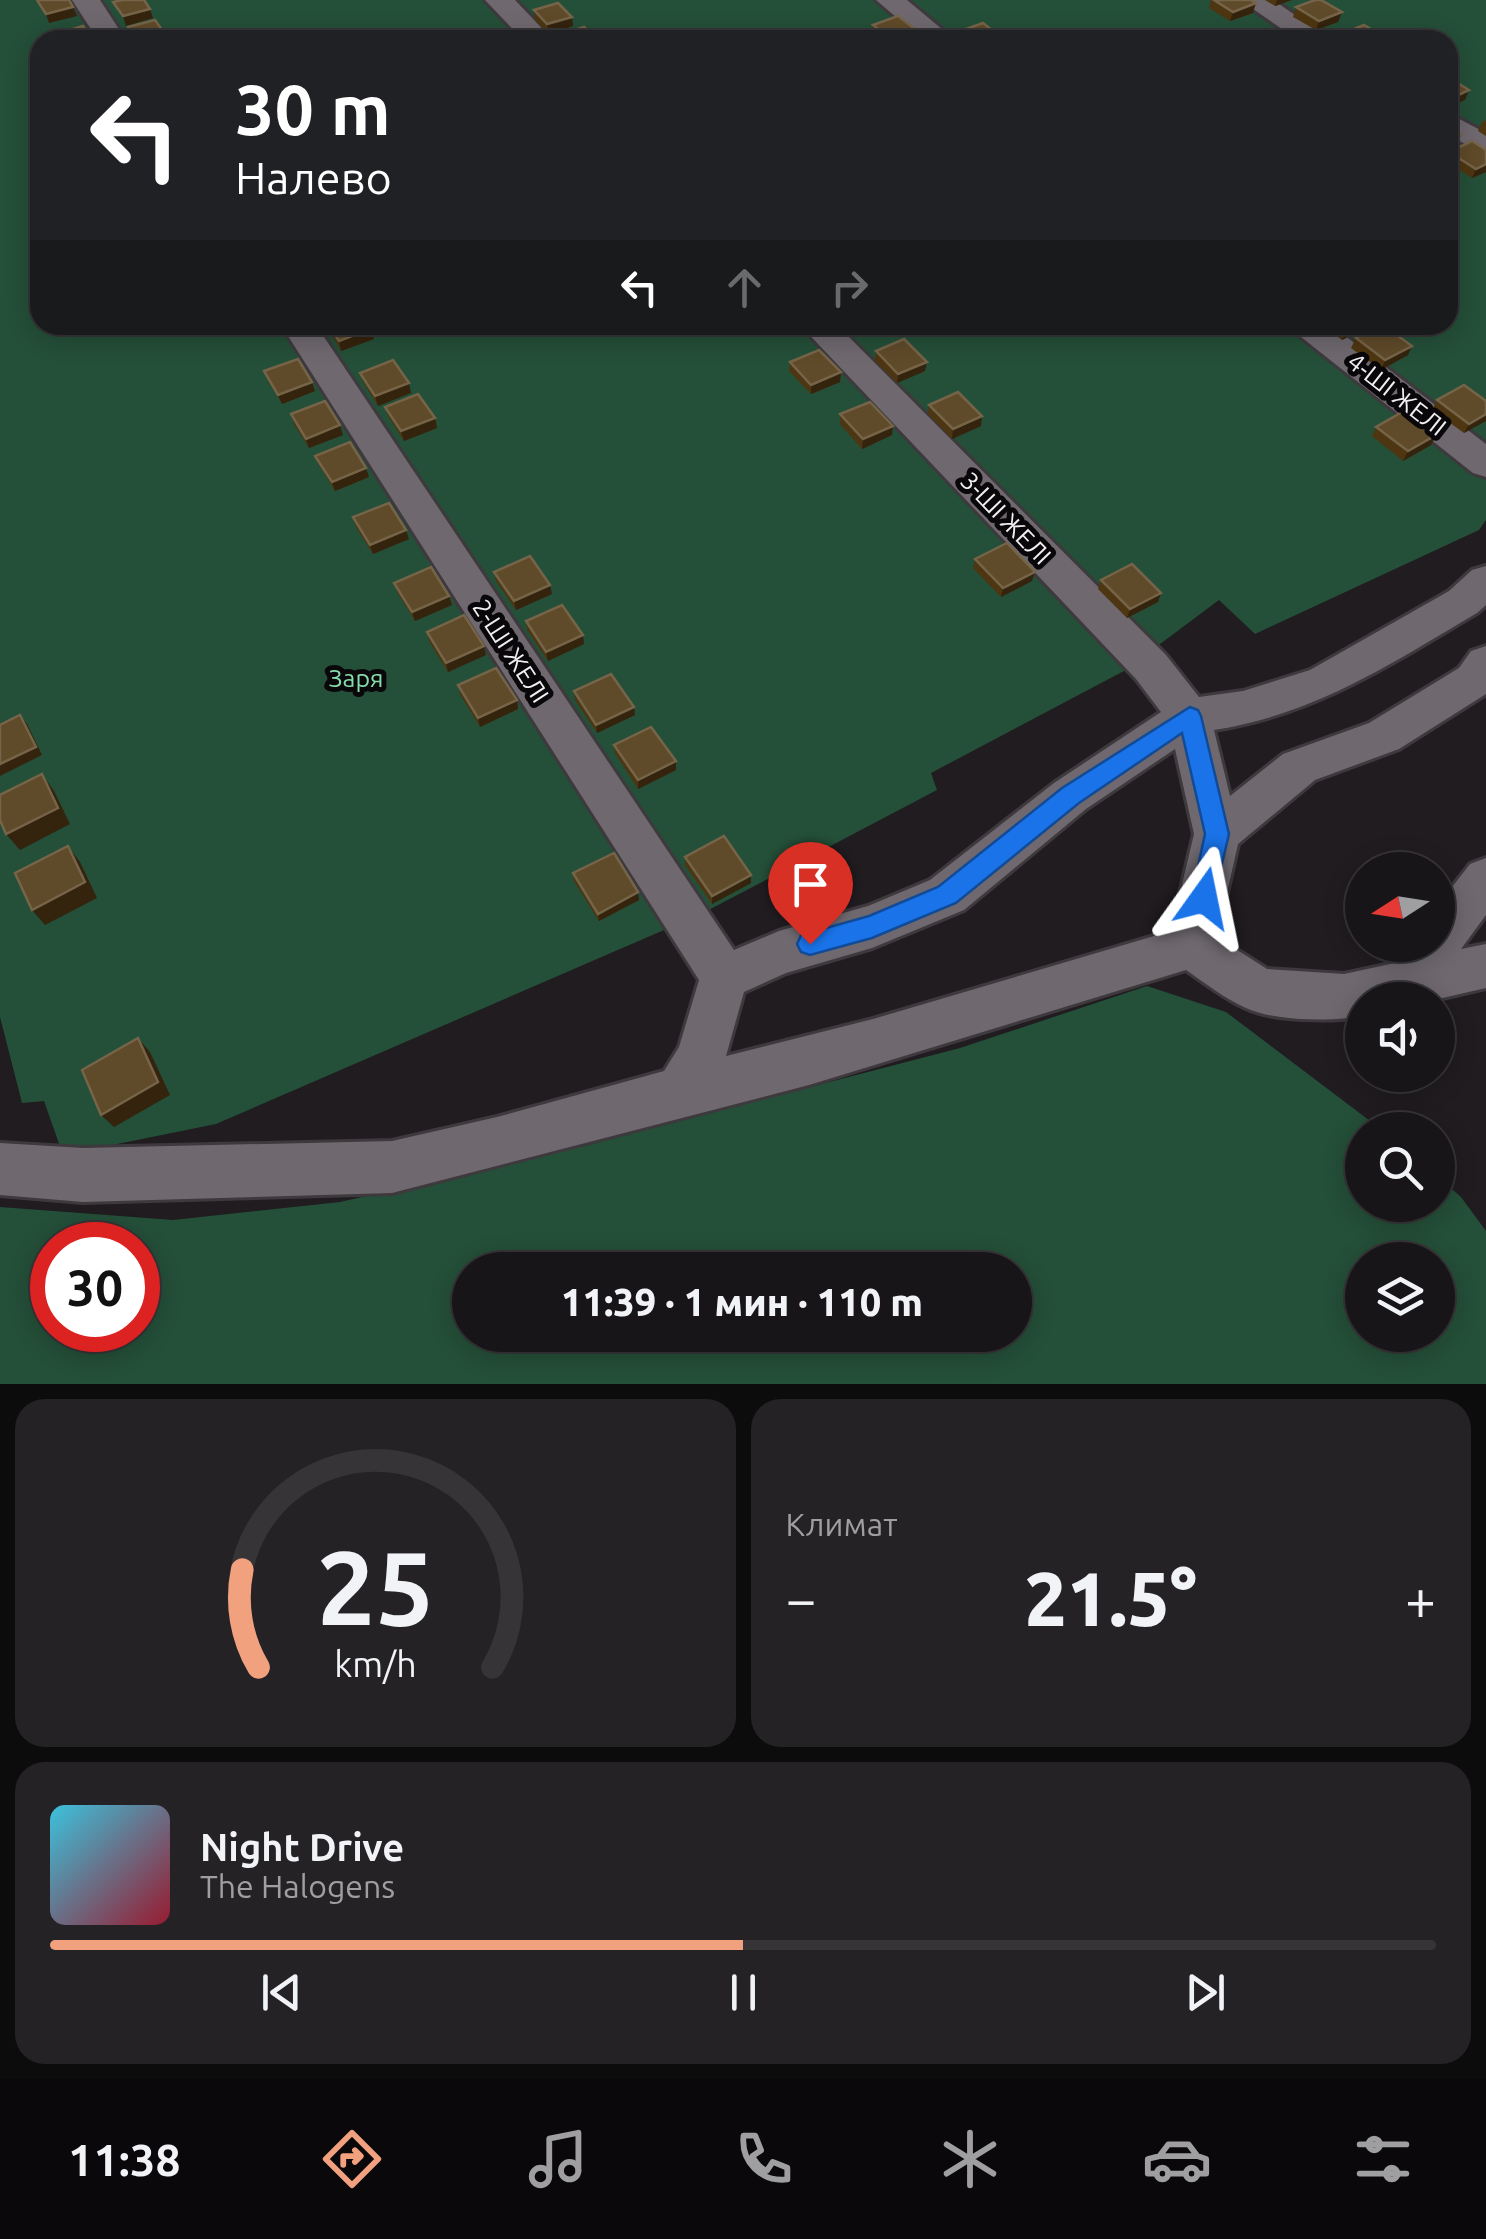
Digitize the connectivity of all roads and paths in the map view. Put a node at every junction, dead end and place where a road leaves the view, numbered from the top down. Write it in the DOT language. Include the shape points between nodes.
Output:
graph roads {
  1 [pos="86,0"];
  2 [pos="500,0"];
  3 [pos="890,0"];
  4 [pos="1254,0"];
  5 [pos="106,30"];
  6 [pos="528,30"];
  7 [pos="929,30"];
  8 [pos="1302,30"];
  9 [pos="1458,128"];
  10 [pos="1486,146"];
  11 [pos="305,335"];
  12 [pos="827,335"];
  13 [pos="1321,335"];
  14 [pos="1486,464"];
  15 [pos="1486,581"];
  16 [pos="1486,663"];
  17 [pos="1190,716"];
  18 [pos="1217,834"];
  19 [pos="1486,879"];
  20 [pos="1455,919"];
  21 [pos="1191,947"];
  22 [pos="1486,966"];
  23 [pos="724,977"];
  24 [pos="1415,982"];
  25 [pos="1345,996"];
  26 [pos="680,1091"];
  27 [pos="0,1170"];
  1 -- 5 [label="street"];
  2 -- 6 [label="street"];
  3 -- 7 [label="street"];
  4 -- 8 [label="street"];
  9 -- 10 [label="street"];
  11 -- 23 [label="street, 2-ШІ ЖЕЛІ"];
  12 -- 17 [label="street, 3-ШІ ЖЕЛІ" via="1151,667"];
  13 -- 14 [label="street, 4-ШІ ЖЕЛІ"];
  15 -- 17 [label="street" via="1462,602 1323,683"];
  16 -- 18 [label="street" via="1474,680 1384,736 1299,767"];
  17 -- 18 [label="street"];
  17 -- 23 [label="street" via="1070,796 947,895"];
  18 -- 21 [label="street"];
  19 -- 20 [label="street"];
  21 -- 25 [label="street" via="1260,991"];
  21 -- 26 [label="street" via="945,1024"];
  22 -- 24 [label="street"];
  23 -- 26 [label="street" via="701,1058"];
  26 -- 27 [label="street" via="392,1166 82,1175"];
}
